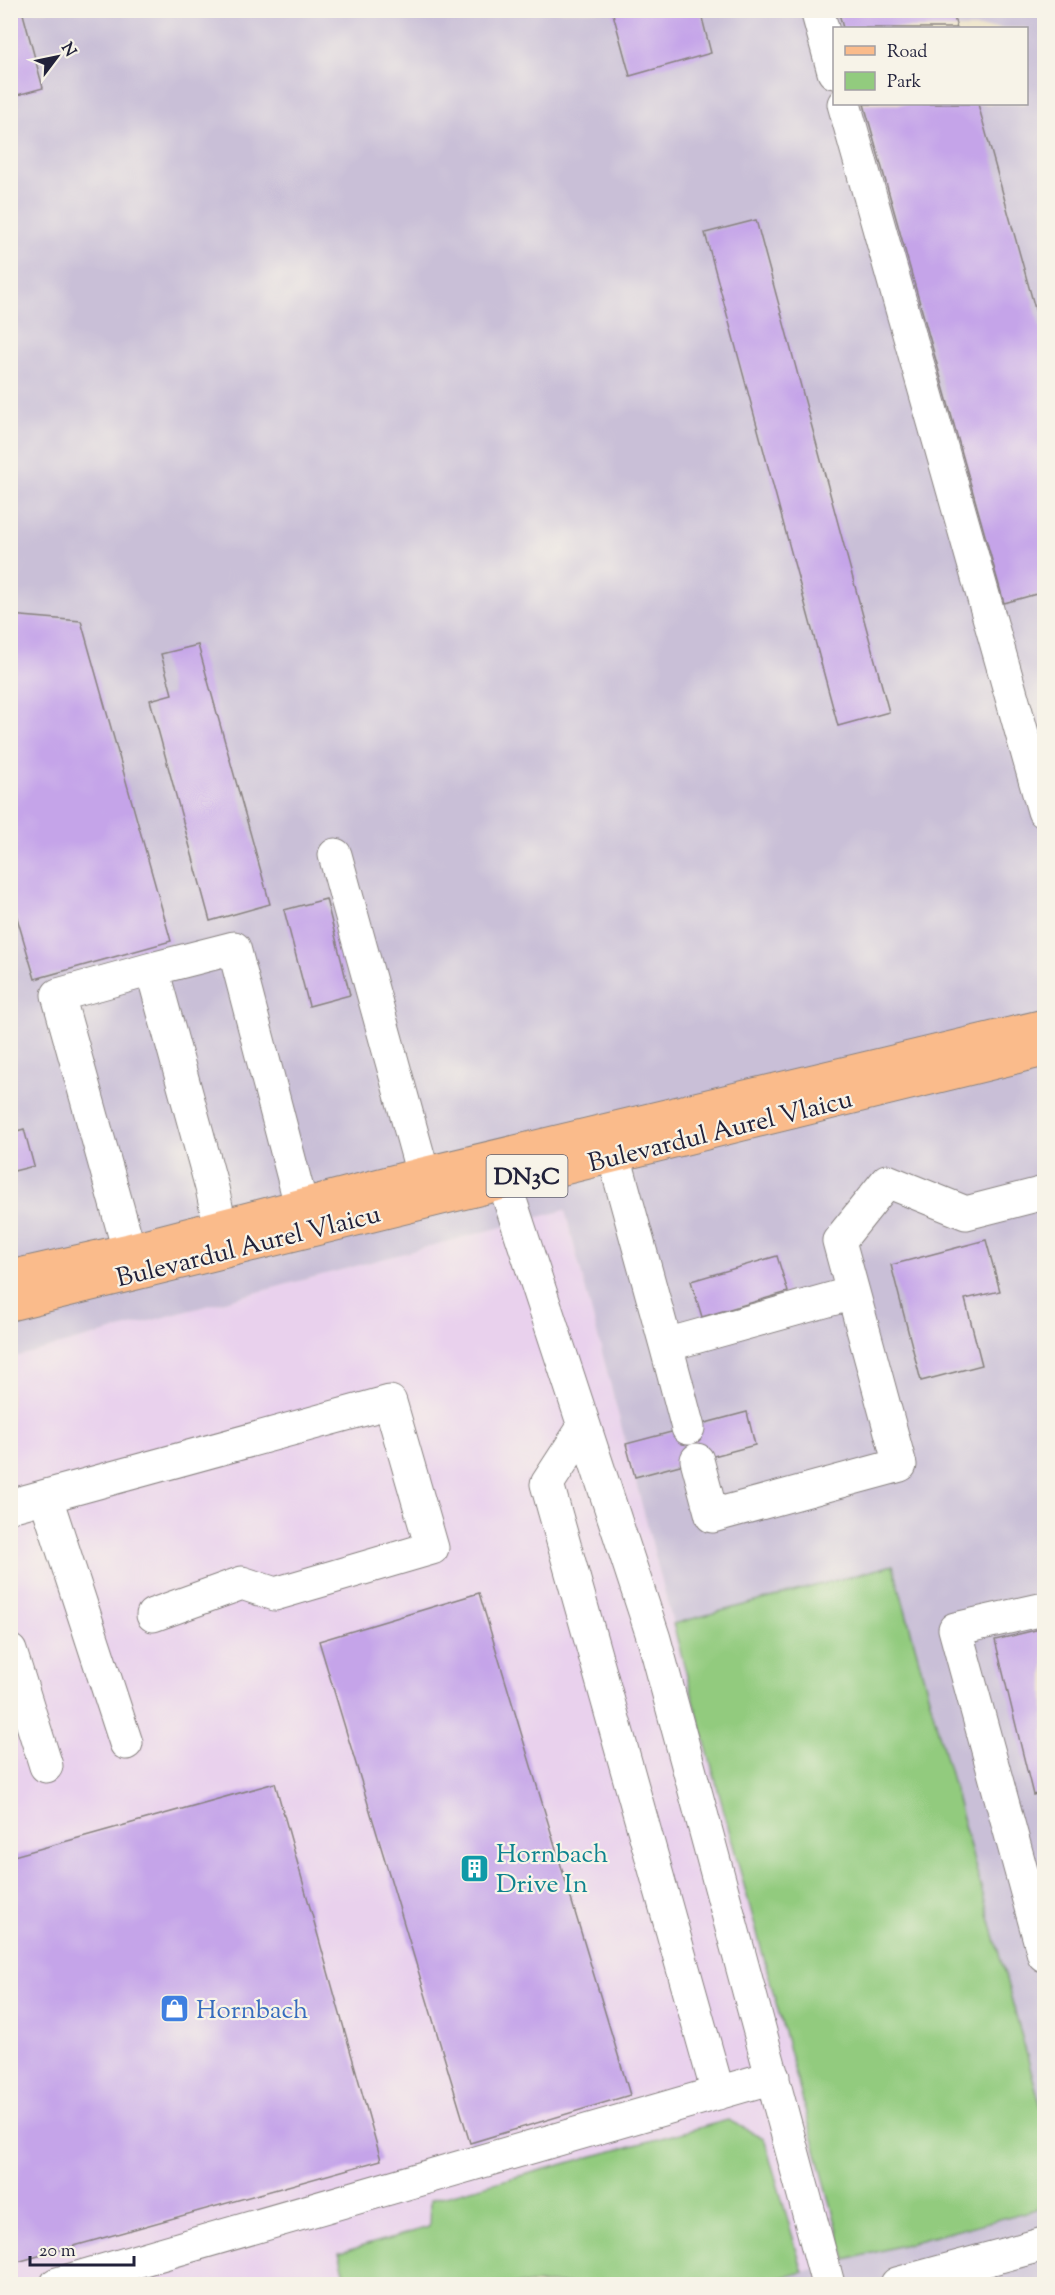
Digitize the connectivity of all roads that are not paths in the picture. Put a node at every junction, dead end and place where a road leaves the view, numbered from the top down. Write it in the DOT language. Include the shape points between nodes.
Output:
graph roads {
  1 [pos="817,10"];
  2 [pos="833,68"];
  3 [pos="844,105"];
  4 [pos="1044,811"];
  5 [pos="335,855"];
  6 [pos="152,969"];
  7 [pos="1044,1026"];
  8 [pos="1044,1050"];
  9 [pos="614,1156"];
  10 [pos="423,1174"];
  11 [pos="504,1182"];
  12 [pos="1044,1193"];
  13 [pos="301,1205"];
  14 [pos="220,1226"];
  15 [pos="129,1250"];
  16 [pos="10,1277"];
  17 [pos="853,1293"];
  18 [pos="10,1304"];
  19 [pos="666,1345"];
  20 [pos="584,1427"];
  21 [pos="688,1428"];
  22 [pos="697,1460"];
  23 [pos="46,1498"];
  24 [pos="10,1506"];
  25 [pos="1044,1610"];
  26 [pos="153,1615"];
  27 [pos="10,1651"];
  28 [pos="126,1743"];
  29 [pos="46,1766"];
  30 [pos="1044,1955"];
  31 [pos="773,2078"];
  32 [pos="718,2093"];
  33 [pos="1044,2244"];
  34 [pos="57,2284"];
  35 [pos="828,2284"];
  36 [pos="897,2284"];
  1 -- 2 [label="lane"];
  3 -- 4 [label="lane"];
  5 -- 10 [label="lane"];
  6 -- 13 [label="lane" via="234,948"];
  6 -- 14 [label="lane"];
  6 -- 15 [label="lane" via="58,995"];
  7 -- 10 [label="main road, Bulevardul Aurel Vlaicu / DN3C"];
  8 -- 9 [label="main road, Bulevardul Aurel Vlaicu / DN3C"];
  9 -- 11 [label="main road, Bulevardul Aurel Vlaicu / DN3C"];
  9 -- 19 [label="lane"];
  10 -- 13 [label="main road, Bulevardul Aurel Vlaicu / DN3C"];
  11 -- 18 [label="main road, Bulevardul Aurel Vlaicu / DN3C"];
  11 -- 20 [label="lane"];
  12 -- 17 [label="lane" via="966,1213 887,1181 839,1240"];
  13 -- 14 [label="main road, Bulevardul Aurel Vlaicu / DN3C"];
  14 -- 15 [label="main road, Bulevardul Aurel Vlaicu / DN3C"];
  15 -- 16 [label="main road, Bulevardul Aurel Vlaicu / DN3C"];
  17 -- 19 [label="lane"];
  17 -- 22 [label="lane" via="900,1466 712,1516"];
  19 -- 21 [label="lane"];
  20 -- 31 [label="lane" via="654,1639"];
  20 -- 32 [label="lane" via="547,1484"];
  23 -- 24 [label="lane"];
  23 -- 26 [label="lane" via="390,1402 432,1548 275,1594 242,1583"];
  23 -- 28 [label="lane"];
  25 -- 30 [label="lane" via="955,1629"];
  27 -- 29 [label="lane"];
  31 -- 32 [label="lane"];
  31 -- 35 [label="lane"];
  32 -- 34 [label="lane"];
  33 -- 36 [label="lane"];
}
